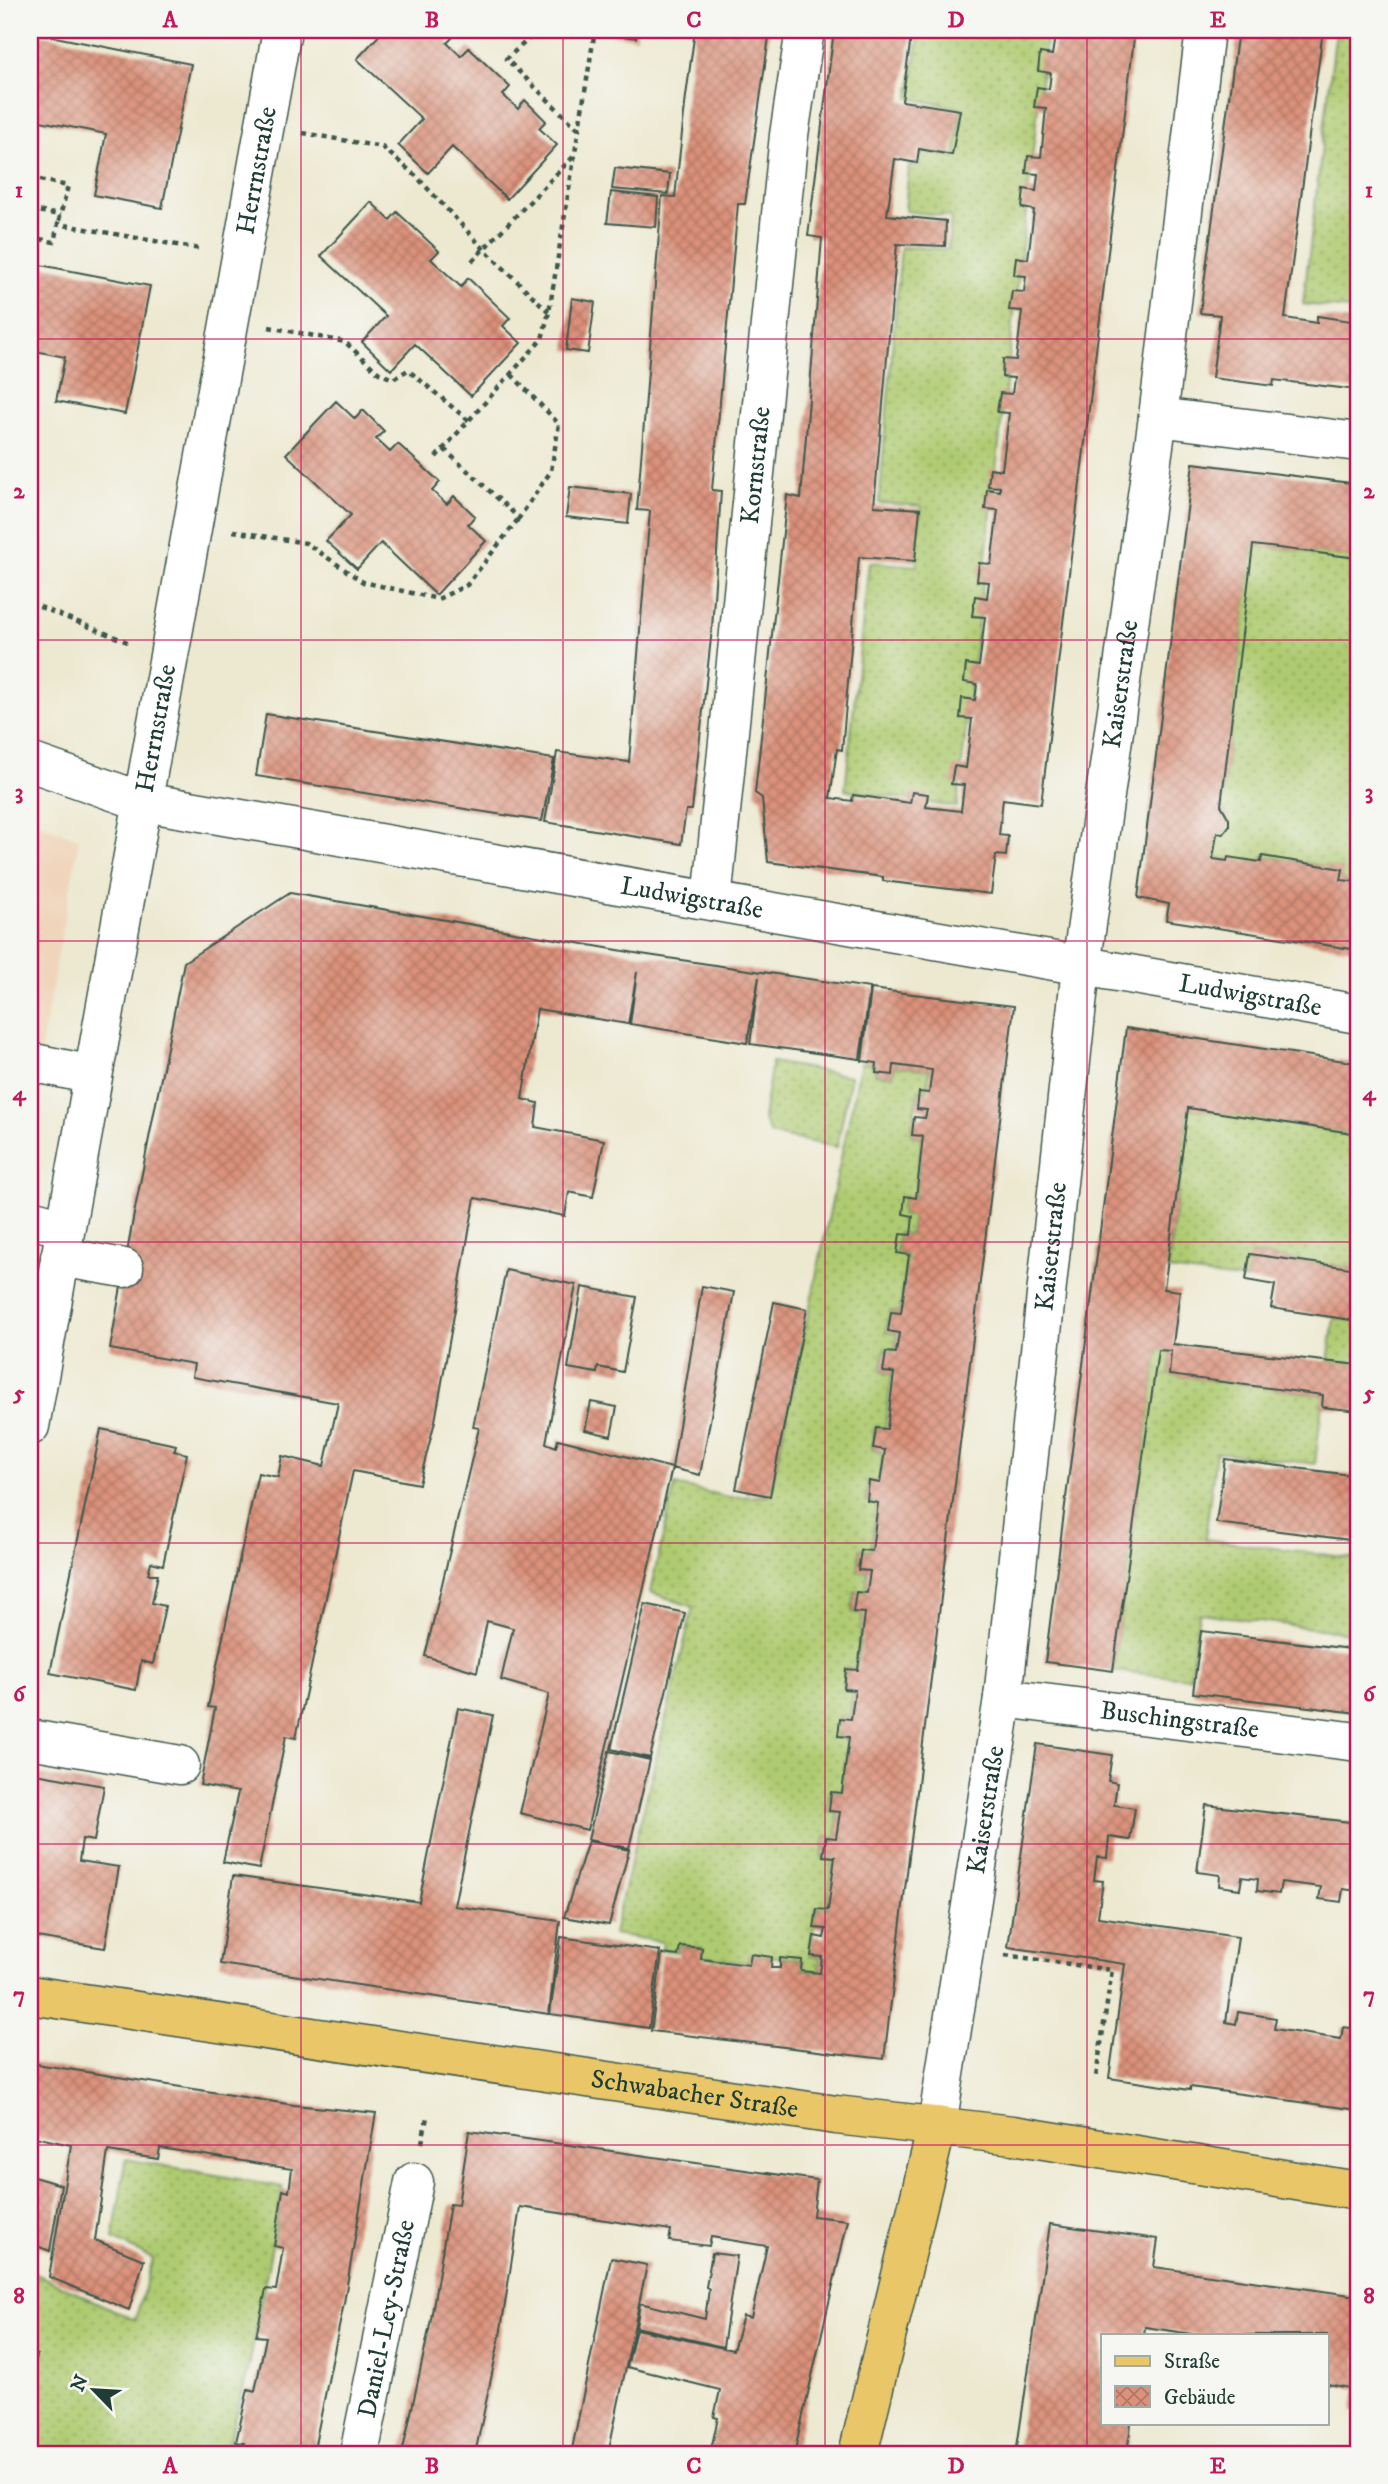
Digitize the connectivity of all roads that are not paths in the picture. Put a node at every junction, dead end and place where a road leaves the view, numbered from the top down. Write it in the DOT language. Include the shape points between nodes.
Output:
graph roads {
  1 [pos="282,30"];
  2 [pos="805,30"];
  3 [pos="1205,30"];
  4 [pos="1158,417"];
  5 [pos="1358,442"];
  6 [pos="30,762"];
  7 [pos="144,802"];
  8 [pos="712,901"];
  9 [pos="1081,967"];
  10 [pos="1358,1014"];
  11 [pos="30,1062"];
  12 [pos="93,1075"];
  13 [pos="52,1235"];
  14 [pos="124,1268"];
  15 [pos="30,1426"];
  16 [pos="1003,1698"];
  17 [pos="30,1740"];
  18 [pos="1358,1742"];
  19 [pos="180,1765"];
  20 [pos="30,1995"];
  21 [pos="937,2126"];
  22 [pos="414,2182"];
  23 [pos="1358,2191"];
  24 [pos="359,2454"];
  25 [pos="858,2454"];
  1 -- 7 [label="street, Herrnstraße"];
  2 -- 8 [label="street, Kornstraße" via="789,135"];
  3 -- 4 [label="street, Kaiserstraße"];
  4 -- 5 [label="street"];
  4 -- 9 [label="street, Kaiserstraße"];
  6 -- 7 [label="street, Ludwigstraße"];
  7 -- 8 [label="street, Ludwigstraße"];
  7 -- 12 [label="street, Herrnstraße"];
  8 -- 9 [label="street, Ludwigstraße"];
  9 -- 10 [label="street, Ludwigstraße"];
  9 -- 16 [label="street, Kaiserstraße"];
  11 -- 12 [label="street"];
  12 -- 13 [label="street, Herrnstraße"];
  13 -- 14 [label="street"];
  13 -- 15 [label="street, Herrnstraße"];
  16 -- 18 [label="street, Buschingstraße"];
  16 -- 21 [label="street, Kaiserstraße"];
  17 -- 19 [label="street"];
  20 -- 21 [label="main road, Schwabacher Straße" via="836,2115"];
  21 -- 23 [label="main road, Schwabacher Straße"];
  21 -- 25 [label="main road, Kaiserstraße"];
  22 -- 24 [label="street, Daniel-Ley-Straße"];
}
